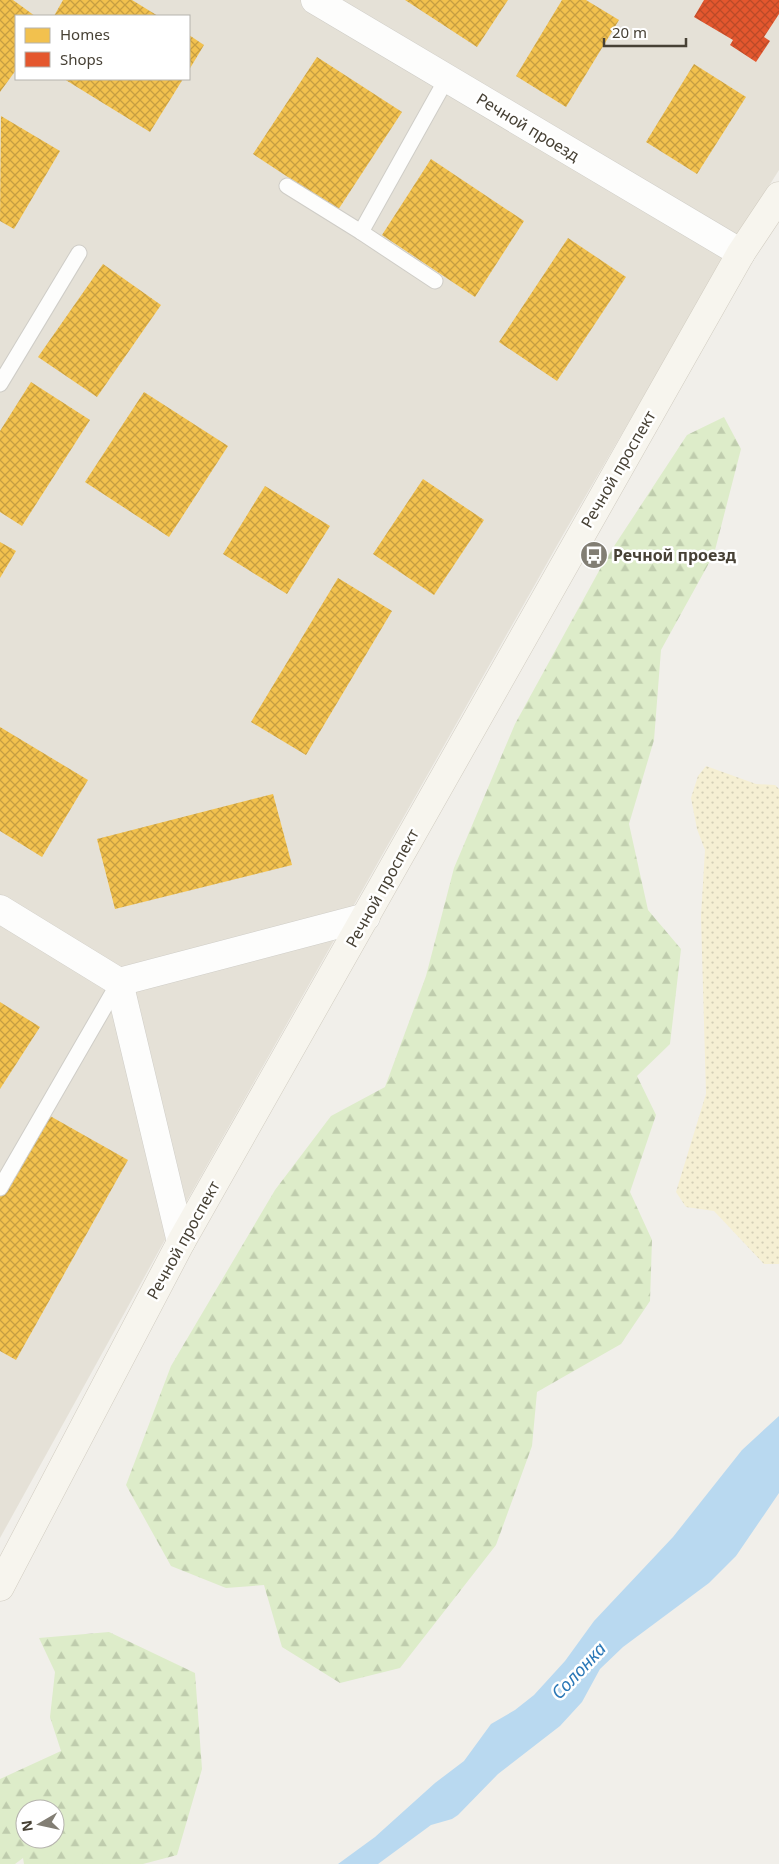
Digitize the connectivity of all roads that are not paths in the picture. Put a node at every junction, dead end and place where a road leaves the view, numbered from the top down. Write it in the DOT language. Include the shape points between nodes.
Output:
graph roads {
  1 [pos="316,0"];
  2 [pos="447,78"];
  3 [pos="287,186"];
  4 [pos="779,196"];
  5 [pos="361,232"];
  6 [pos="79,253"];
  7 [pos="741,253"];
  8 [pos="435,281"];
  9 [pos="0,384"];
  10 [pos="0,909"];
  11 [pos="366,917"];
  12 [pos="119,982"];
  13 [pos="0,1188"];
  14 [pos="181,1242"];
  15 [pos="0,1587"];
  1 -- 2 [label="street, Речной проезд"];
  2 -- 5 [label="lane"];
  2 -- 7 [label="street, Речной проезд"];
  3 -- 5 [label="lane"];
  4 -- 7 [label="street, Речной проспект"];
  5 -- 8 [label="lane"];
  6 -- 9 [label="lane"];
  7 -- 11 [label="street, Речной проспект"];
  10 -- 12 [label="street"];
  11 -- 12 [label="street"];
  11 -- 14 [label="street, Речной проспект"];
  12 -- 13 [label="lane"];
  12 -- 14 [label="street"];
  14 -- 15 [label="street, Речной проспект"];
}
